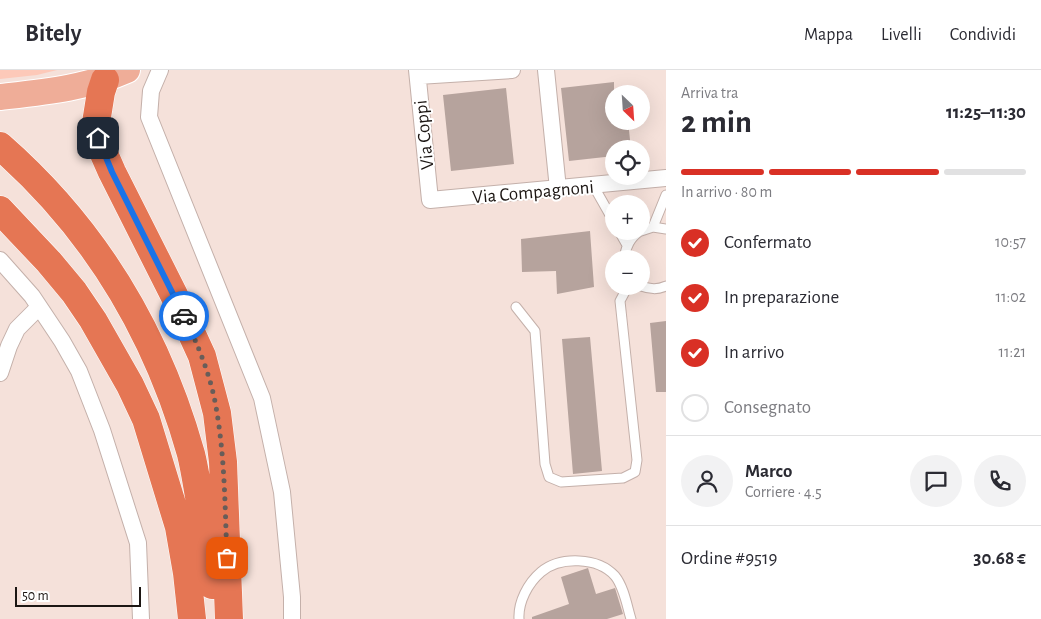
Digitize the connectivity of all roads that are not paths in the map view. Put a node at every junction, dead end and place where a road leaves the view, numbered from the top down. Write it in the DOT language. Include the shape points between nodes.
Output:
graph roads {
  1 [pos="160,70"];
  2 [pos="512,70"];
  3 [pos="546,70"];
  4 [pos="418,73"];
  5 [pos="116,75"];
  6 [pos="0,97"];
  7 [pos="10,154"];
  8 [pos="666,178"];
  9 [pos="593,185"];
  10 [pos="558,189"];
  11 [pos="666,195"];
  12 [pos="430,200"];
  13 [pos="605,206"];
  14 [pos="0,210"];
  15 [pos="653,227"];
  16 [pos="650,228"];
  17 [pos="666,229"];
  18 [pos="624,240"];
  19 [pos="630,240"];
  20 [pos="627,245"];
  21 [pos="626,250"];
  22 [pos="0,260"];
  23 [pos="666,286"];
  24 [pos="650,289"];
  25 [pos="623,295"];
  26 [pos="35,302"];
  27 [pos="516,307"];
  28 [pos="0,373"];
  29 [pos="141,619"];
  30 [pos="192,619"];
  31 [pos="213,619"];
  32 [pos="229,619"];
  33 [pos="292,619"];
  34 [pos="519,619"];
  35 [pos="631,619"];
  1 -- 33 [label="street" via="150,92 149,117 262,398 282,492"];
  2 -- 4 [label="street"];
  3 -- 10 [label="street"];
  4 -- 12 [label="street, Via Coppi"];
  5 -- 6 [label="main road" via="54,91"];
  5 -- 32 [label="highway" via="101,92 96,124 98,138 195,340 210,380 223,471"];
  7 -- 31 [label="highway" via="87,238 138,318 159,364 192,456 211,574"];
  8 -- 9 [label="street, Via Compagnoni"];
  9 -- 10 [label="street, Via Compagnoni"];
  9 -- 13 [label="lane"];
  10 -- 12 [label="street, Via Compagnoni"];
  11 -- 15 [label="lane"];
  14 -- 30 [label="highway" via="74,292 130,385 146,419 179,527"];
  15 -- 16 [label="lane"];
  15 -- 17 [label="lane"];
  18 -- 20 [label="lane"];
  19 -- 20 [label="lane"];
  20 -- 21 [label="lane"];
  22 -- 26 [label="street"];
  23 -- 24 [label="lane"];
  25 -- 27 [label="lane" via="620,301 637,460 635,472 623,478 561,482 549,478 545,464 535,331"];
  26 -- 28 [label="street" via="9,346"];
  26 -- 29 [label="street" via="79,371 102,430 138,543"];
  34 -- 35 [label="lane" via="521,601 540,572 550,566 588,560 604,566 615,576"];
}
